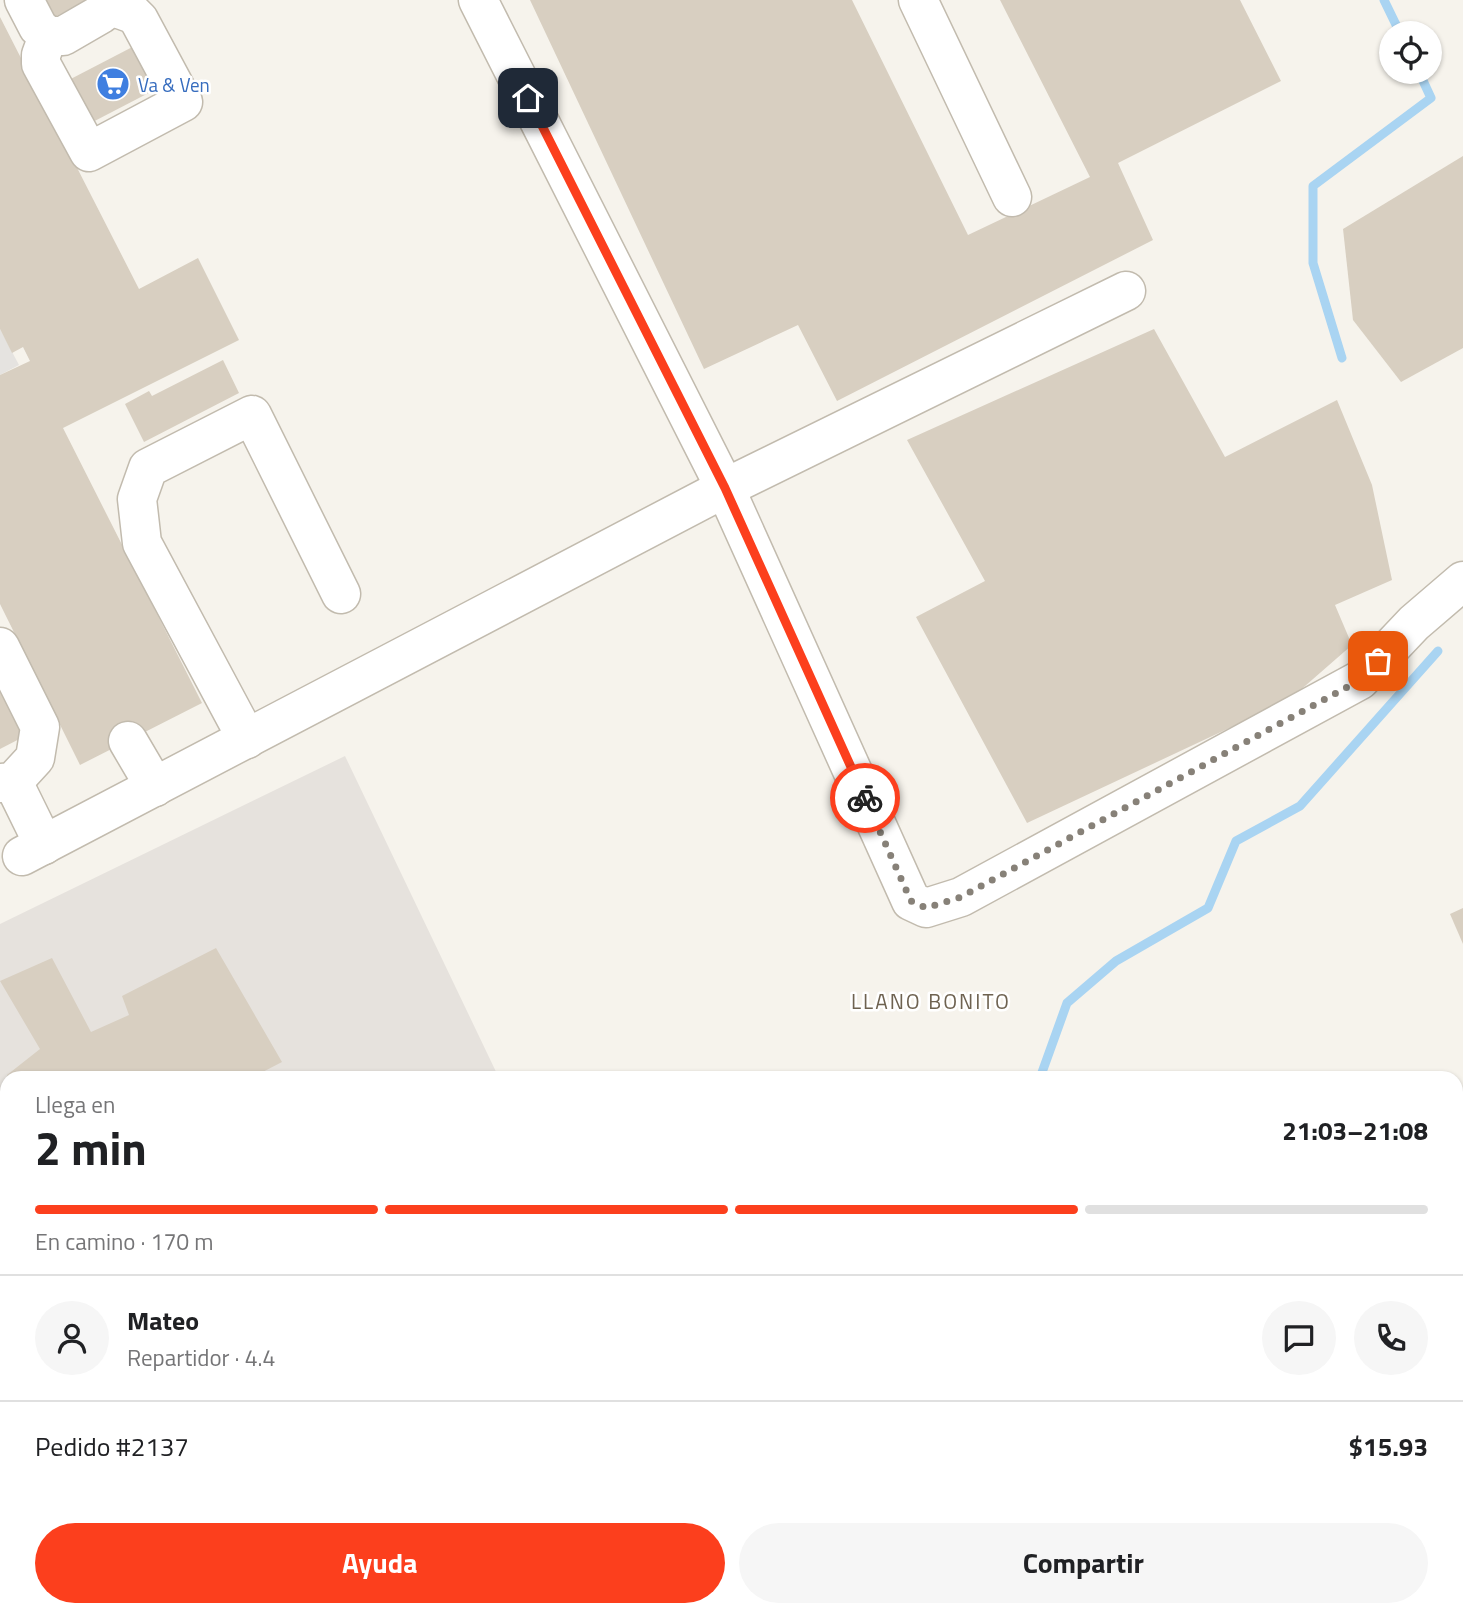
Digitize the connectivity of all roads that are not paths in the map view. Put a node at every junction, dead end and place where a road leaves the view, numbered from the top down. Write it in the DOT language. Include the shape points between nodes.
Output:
graph roads {
  1 [pos="24,0"];
  2 [pos="478,0"];
  3 [pos="918,0"];
  4 [pos="108,2"];
  5 [pos="48,36"];
  6 [pos="1012,197"];
  7 [pos="1126,291"];
  8 [pos="725,488"];
  9 [pos="1463,581"];
  10 [pos="341,594"];
  11 [pos="0,647"];
  12 [pos="247,739"];
  13 [pos="128,741"];
  14 [pos="7,782"];
  15 [pos="155,787"];
  1 -- 5 [label="street"];
  2 -- 8 [label="street"];
  3 -- 6 [label="street"];
  4 -- 5 [label="street" via="101,14 63,36"];
  4 -- 5 [label="street" via="139,20 183,102 89,152 41,64"];
  7 -- 8 [label="street"];
  8 -- 9 [label="street" via="911,901 926,908 961,897 1360,680 1414,622"];
  8 -- 12 [label="street"];
  10 -- 12 [label="street" via="252,415 148,468 137,499 142,543"];
  11 -- 14 [label="street" via="40,727 35,758"];
  12 -- 15 [label="street"];
  13 -- 15 [label="street"];
  14 -- 15 [label="street" via="33,850"];
}
